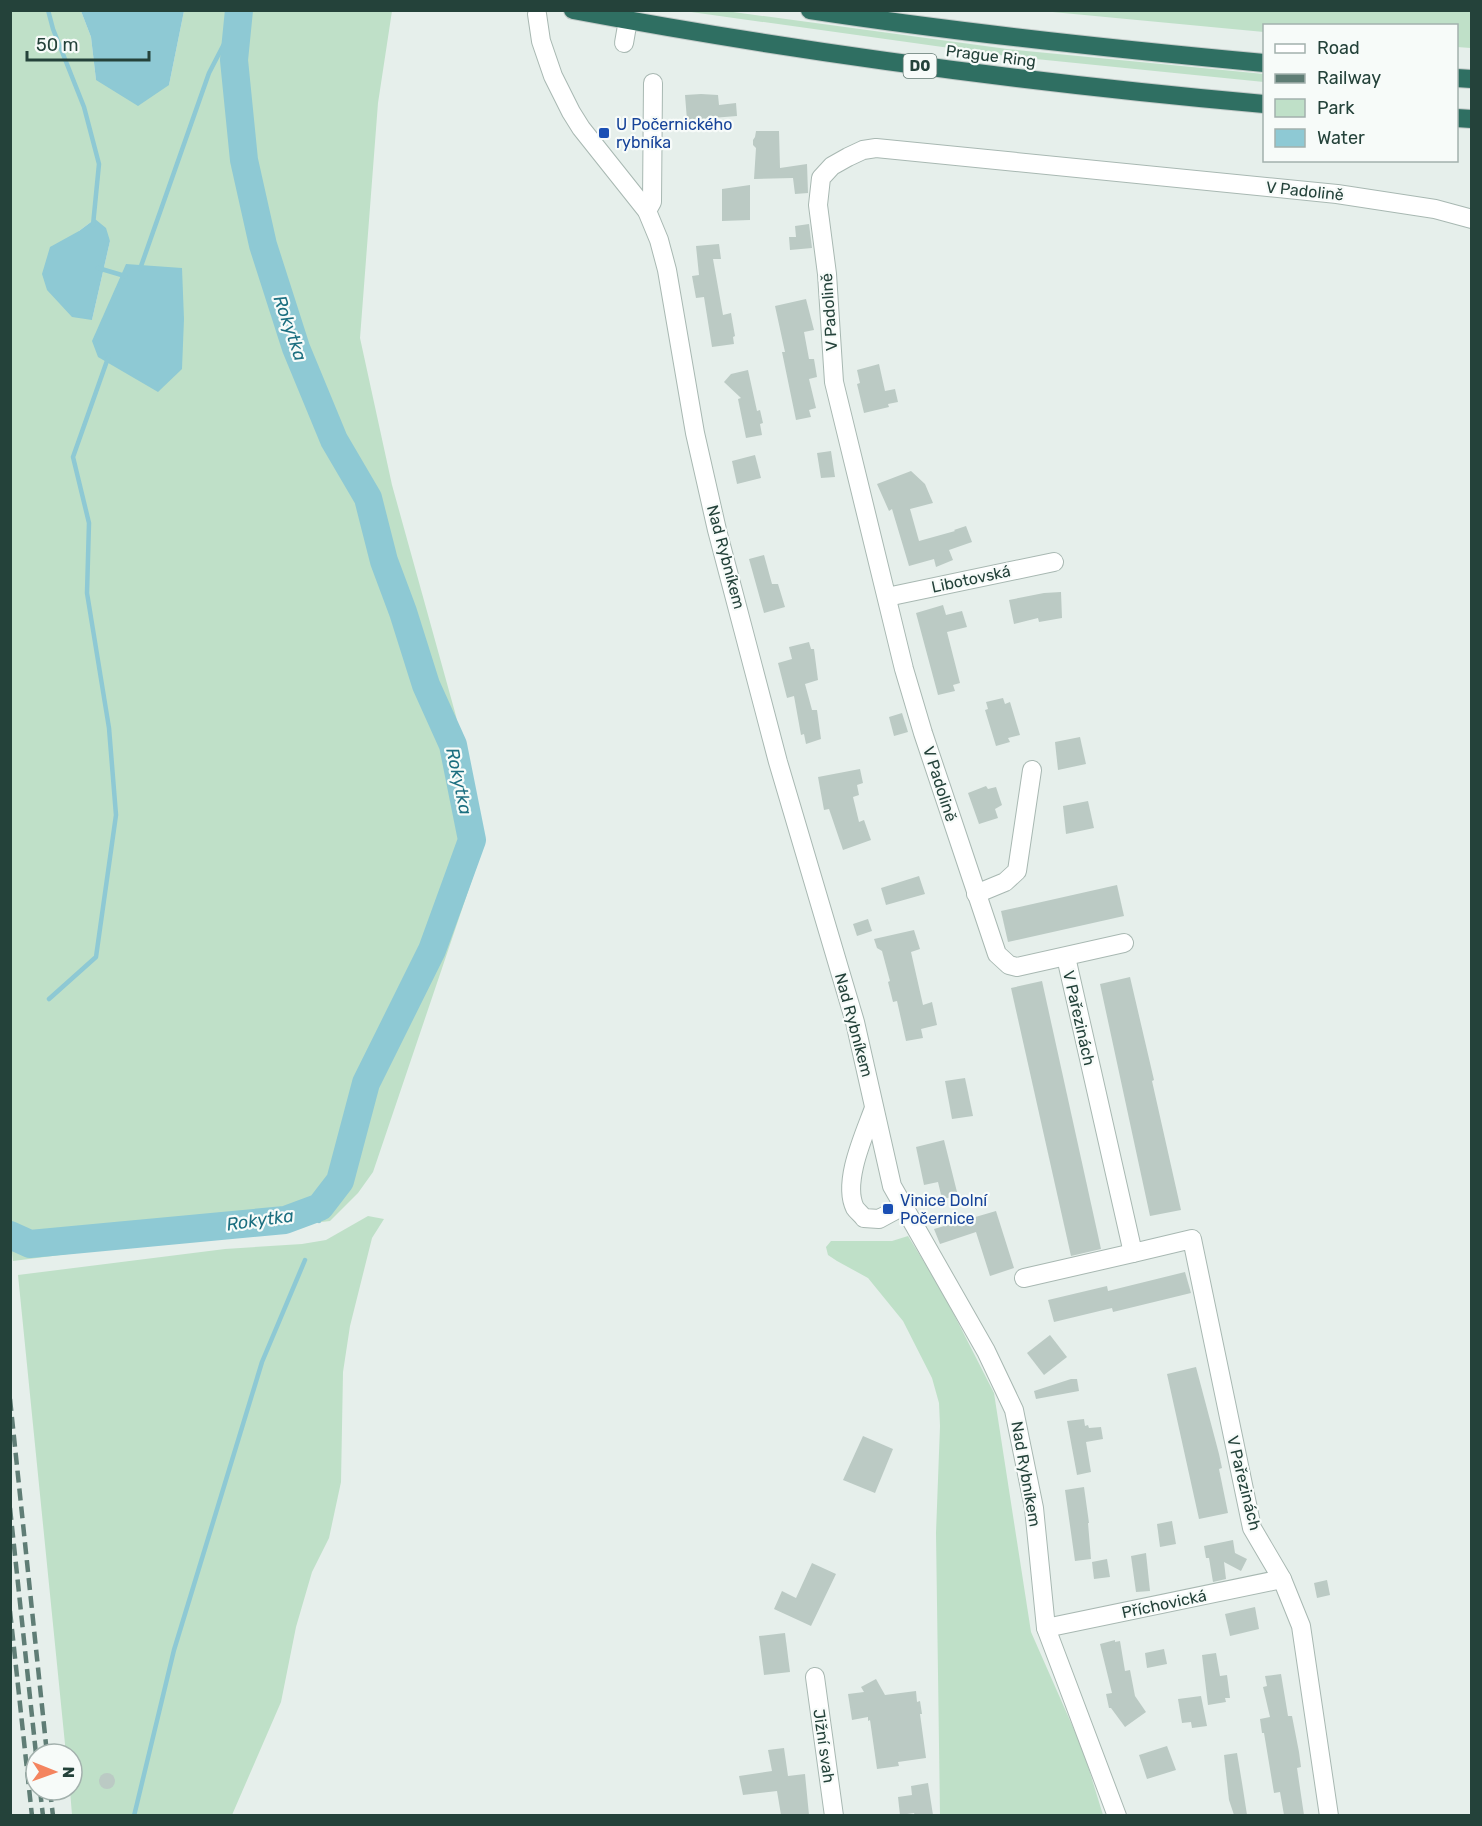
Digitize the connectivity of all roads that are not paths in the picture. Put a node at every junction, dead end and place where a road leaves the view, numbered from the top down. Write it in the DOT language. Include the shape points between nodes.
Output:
graph roads {
  1 [pos="810,10"];
  2 [pos="576,11"];
  3 [pos="537,14"];
  4 [pos="628,20"];
  5 [pos="624,43"];
  6 [pos="1263,63"];
  7 [pos="653,83"];
  8 [pos="1263,104"];
  9 [pos="651,163"];
  10 [pos="620,175"];
  11 [pos="647,211"];
  12 [pos="1472,219"];
  13 [pos="1054,562"];
  14 [pos="887,597"];
  15 [pos="1032,770"];
  16 [pos="976,894"];
  17 [pos="1124,943"];
  18 [pos="1066,957"];
  19 [pos="875,1106"];
  20 [pos="903,1206"];
  21 [pos="1133,1254"];
  22 [pos="1024,1278"];
  23 [pos="1282,1579"];
  24 [pos="1046,1628"];
  25 [pos="815,1677"];
  26 [pos="834,1815"];
  27 [pos="1117,1815"];
  28 [pos="1329,1815"];
  1 -- 6 [label="highway, Prague Ring" via="1139,52"];
  2 -- 4 [label="highway, Prague Ring / D0"];
  3 -- 10 [label="street, Nad Rybníkem" via="553,76 571,112"];
  4 -- 5 [label="street"];
  4 -- 8 [label="highway, Prague Ring / D0" via="1009,78"];
  7 -- 9 [label="street"];
  9 -- 10 [label="street"];
  9 -- 11 [label="street" via="652,202"];
  10 -- 11 [label="street, Nad Rybníkem"];
  11 -- 19 [label="street, Nad Rybníkem" via="667,270 695,433 717,530"];
  12 -- 14 [label="street, V Padolině" via="1347,195 876,148 862,150 832,166 821,178 818,205 834,382"];
  13 -- 14 [label="street, Libotovská"];
  14 -- 16 [label="street, V Padolině" via="923,733"];
  15 -- 16 [label="street" via="1017,871 1005,882"];
  16 -- 18 [label="street, V Padolině" via="997,954 1010,965 1025,966"];
  17 -- 18 [label="street, V Padolině"];
  18 -- 21 [label="street, V Pařezinách"];
  19 -- 20 [label="street, Nad Rybníkem" via="892,1186"];
  19 -- 20 [label="street" via="855,1164 851,1189 855,1208 864,1218 879,1219"];
  20 -- 24 [label="street, Nad Rybníkem" via="986,1351 1014,1410 1034,1508"];
  21 -- 22 [label="street, V Pařezinách"];
  21 -- 23 [label="street, V Pařezinách" via="1192,1239 1252,1528"];
  23 -- 24 [label="street, Příchovická"];
  23 -- 28 [label="street, V Pařezinách" via="1301,1626"];
  24 -- 27 [label="street, Nad Rybníkem"];
  25 -- 26 [label="street, Jižní svah"];
}
